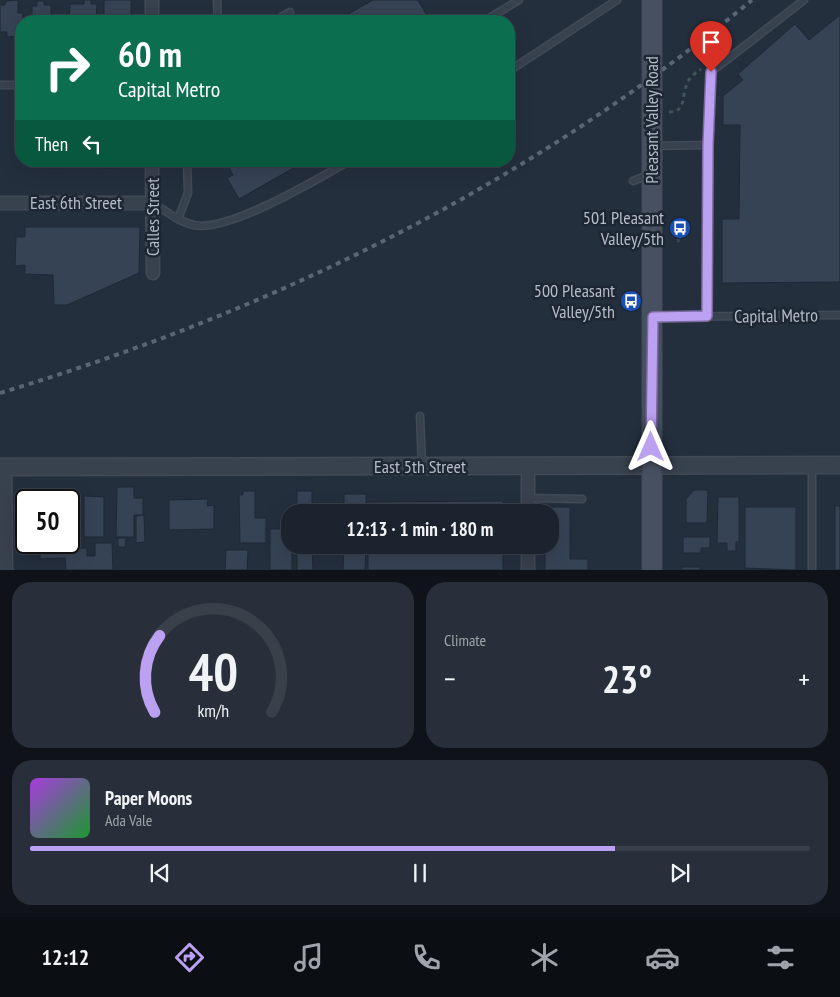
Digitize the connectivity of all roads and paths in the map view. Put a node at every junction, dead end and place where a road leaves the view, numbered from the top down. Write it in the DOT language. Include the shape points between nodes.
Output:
graph roads {
  1 [pos="152,0"];
  2 [pos="217,0"];
  3 [pos="519,0"];
  4 [pos="617,0"];
  5 [pos="652,0"];
  6 [pos="804,0"];
  7 [pos="290,12"];
  8 [pos="152,15"];
  9 [pos="218,15"];
  10 [pos="285,15"];
  11 [pos="494,15"];
  12 [pos="515,67"];
  13 [pos="0,85"];
  14 [pos="15,85"];
  15 [pos="708,145"];
  16 [pos="653,146"];
  17 [pos="152,167"];
  18 [pos="187,167"];
  19 [pos="338,167"];
  20 [pos="652,173"];
  21 [pos="633,181"];
  22 [pos="0,203"];
  23 [pos="152,203"];
  24 [pos="178,219"];
  25 [pos="153,273"];
  26 [pos="840,315"];
  27 [pos="707,316"];
  28 [pos="653,317"];
  29 [pos="420,416"];
  30 [pos="651,464"];
  31 [pos="812,465"];
  32 [pos="840,465"];
  33 [pos="528,466"];
  34 [pos="3,467"];
  35 [pos="422,467"];
  36 [pos="528,498"];
  37 [pos="582,499"];
  38 [pos="528,504"];
  39 [pos="528,554"];
  40 [pos="6,570"];
  41 [pos="528,570"];
  42 [pos="652,570"];
  43 [pos="812,570"];
  1 -- 8 [label="street"];
  2 -- 9 [label="lane"];
  3 -- 11 [label="lane"];
  4 -- 12 [label="lane"];
  5 -- 16 [label="main road, Pleasant Valley Road"];
  6 -- 15 [label="lane" via="711,72"];
  7 -- 10 [label="lane"];
  13 -- 14 [label="lane"];
  15 -- 16 [label="lane"];
  15 -- 27 [label="lane"];
  16 -- 20 [label="main road, Pleasant Valley Road"];
  17 -- 23 [label="street, Calles Street"];
  18 -- 24 [label="lane" via="188,193"];
  19 -- 24 [label="lane" via="294,192 212,226 195,226"];
  20 -- 21 [label="lane"];
  20 -- 28 [label="main road, Pleasant Valley Road"];
  22 -- 23 [label="street, East 6th Street"];
  23 -- 24 [label="lane"];
  23 -- 25 [label="street, Calles Street"];
  26 -- 27 [label="lane, Capital Metro"];
  27 -- 28 [label="lane, Capital Metro"];
  28 -- 30 [label="main road, Pleasant Valley Road"];
  29 -- 35 [label="lane"];
  30 -- 31 [label="street, East 5th Street"];
  30 -- 33 [label="street, East 5th Street"];
  30 -- 42 [label="main road, Pleasant Valley Road"];
  31 -- 32 [label="street, East 5th Street"];
  31 -- 43 [label="lane"];
  33 -- 35 [label="street, East 5th Street"];
  33 -- 36 [label="street"];
  34 -- 35 [label="street, East 5th Street"];
  34 -- 40 [label="street"];
  36 -- 37 [label="lane"];
  36 -- 38 [label="street"];
  39 -- 41 [label="street"];
}
